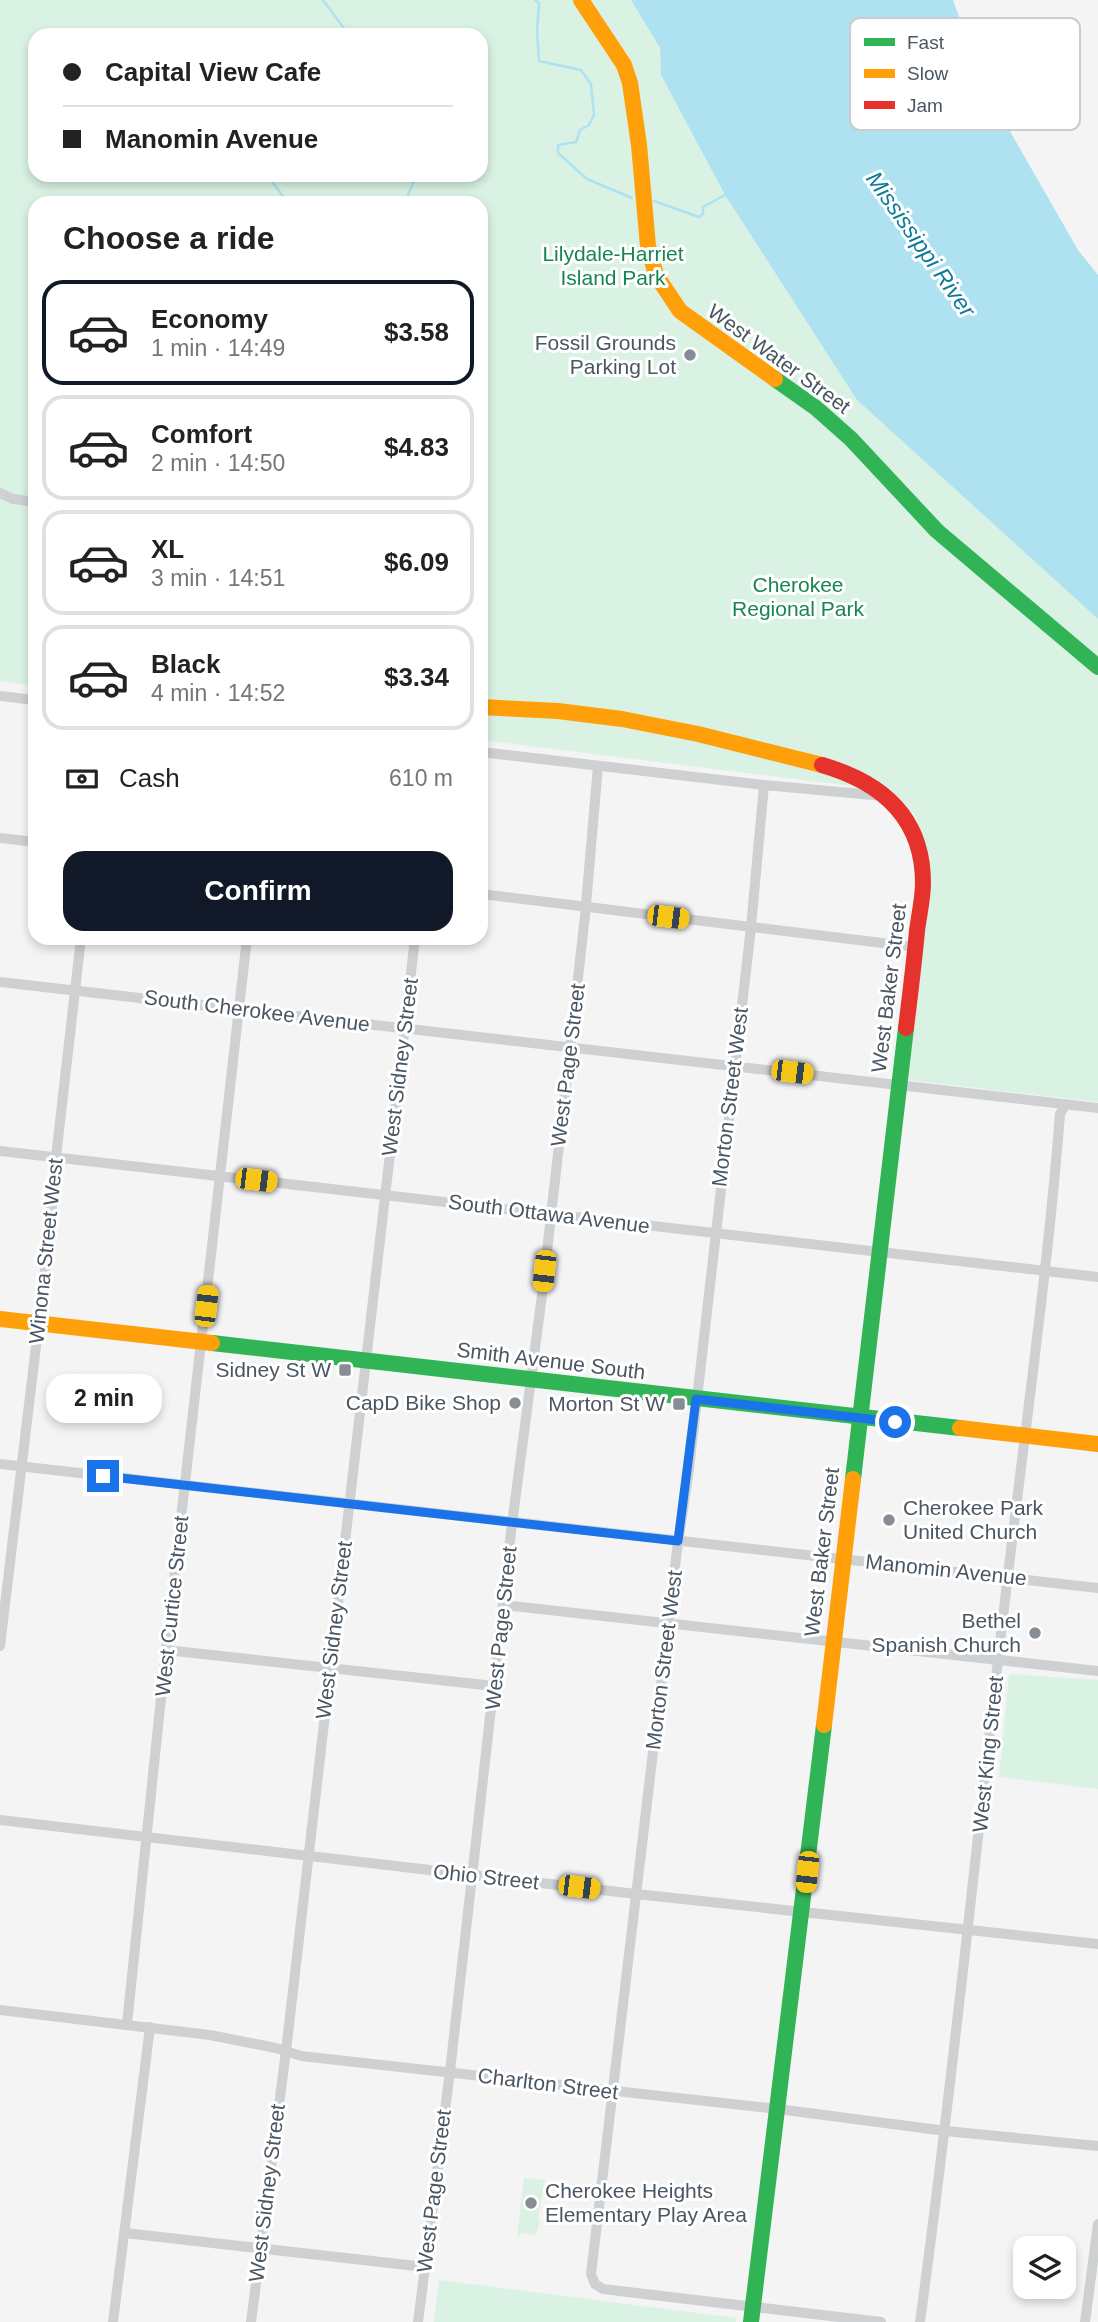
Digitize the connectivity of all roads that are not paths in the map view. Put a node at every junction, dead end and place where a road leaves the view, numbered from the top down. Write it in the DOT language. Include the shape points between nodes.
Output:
graph roads {
  1 [pos="581,0"];
  2 [pos="0,493"];
  3 [pos="28,501"];
  4 [pos="1098,667"];
  5 [pos="0,696"];
  6 [pos="28,699"];
  7 [pos="488,707"];
  8 [pos="488,753"];
  9 [pos="598,766"];
  10 [pos="764,785"];
  11 [pos="886,796"];
  12 [pos="0,838"];
  13 [pos="28,841"];
  14 [pos="488,895"];
  15 [pos="586,906"];
  16 [pos="751,927"];
  17 [pos="79,945"];
  18 [pos="246,945"];
  19 [pos="414,945"];
  20 [pos="915,947"];
  21 [pos="0,982"];
  22 [pos="74,989"];
  23 [pos="239,1009"];
  24 [pos="405,1028"];
  25 [pos="569,1048"];
  26 [pos="735,1065"];
  27 [pos="898,1085"];
  28 [pos="1066,1104"];
  29 [pos="1098,1108"];
  30 [pos="0,1151"];
  31 [pos="56,1157"];
  32 [pos="220,1176"];
  33 [pos="385,1195"];
  34 [pos="550,1214"];
  35 [pos="714,1233"];
  36 [pos="879,1252"];
  37 [pos="1045,1271"];
  38 [pos="1098,1277"];
  39 [pos="0,1319"];
  40 [pos="37,1323"];
  41 [pos="201,1342"];
  42 [pos="367,1361"];
  43 [pos="531,1380"];
  44 [pos="696,1399"];
  45 [pos="859,1418"];
  46 [pos="1026,1436"];
  47 [pos="1098,1444"];
  48 [pos="0,1464"];
  49 [pos="21,1466"];
  50 [pos="185,1485"];
  51 [pos="349,1504"];
  52 [pos="513,1523"];
  53 [pos="678,1541"];
  54 [pos="842,1559"];
  55 [pos="1007,1577"];
  56 [pos="1098,1588"];
  57 [pos="503,1605"];
  58 [pos="668,1623"];
  59 [pos="832,1641"];
  60 [pos="0,1646"];
  61 [pos="166,1650"];
  62 [pos="998,1660"];
  63 [pos="330,1668"];
  64 [pos="1098,1671"];
  65 [pos="494,1686"];
  66 [pos="0,1820"];
  67 [pos="147,1836"];
  68 [pos="308,1857"];
  69 [pos="472,1875"];
  70 [pos="637,1894"];
  71 [pos="802,1912"];
  72 [pos="968,1928"];
  73 [pos="1098,1944"];
  74 [pos="0,2010"];
  75 [pos="127,2024"];
  76 [pos="150,2027"];
  77 [pos="286,2051"];
  78 [pos="450,2071"];
  79 [pos="612,2092"];
  80 [pos="778,2109"];
  81 [pos="946,2131"];
  82 [pos="1098,2146"];
  83 [pos="1098,2224"];
  84 [pos="125,2233"];
  85 [pos="260,2250"];
  86 [pos="425,2267"];
  87 [pos="752,2314"];
  88 [pos="113,2322"];
  89 [pos="251,2322"];
  90 [pos="418,2322"];
  91 [pos="881,2322"];
  92 [pos="920,2322"];
  93 [pos="1085,2322"];
  1 -- 4 [label="street, West Water Street" via="624,65 632,93 648,246 656,275 680,311 816,408 937,531"];
  2 -- 3 [label="street"];
  5 -- 6 [label="street"];
  7 -- 11 [label="street, West Baker Street" via="606,716 693,733 856,776"];
  8 -- 9 [label="street"];
  9 -- 10 [label="street"];
  9 -- 15 [label="street, West Page Street"];
  10 -- 11 [label="street"];
  10 -- 16 [label="street, Morton Street West"];
  11 -- 20 [label="street, West Baker Street" via="911,825 919,850 923,883"];
  12 -- 13 [label="street"];
  14 -- 15 [label="street"];
  15 -- 16 [label="street"];
  15 -- 25 [label="street, West Page Street"];
  16 -- 20 [label="street"];
  16 -- 26 [label="street, Morton Street West"];
  17 -- 22 [label="street, Winona Street West"];
  18 -- 23 [label="street, West Curtice Street"];
  19 -- 24 [label="street, West Sidney Street"];
  20 -- 27 [label="street, West Baker Street"];
  21 -- 22 [label="street, South Cherokee Avenue"];
  22 -- 23 [label="street, South Cherokee Avenue"];
  22 -- 31 [label="street, Winona Street West"];
  23 -- 24 [label="street, South Cherokee Avenue"];
  23 -- 32 [label="street, West Curtice Street"];
  24 -- 25 [label="street, South Cherokee Avenue"];
  24 -- 33 [label="street, West Sidney Street"];
  25 -- 26 [label="street, South Cherokee Avenue"];
  25 -- 34 [label="street, West Page Street"];
  26 -- 27 [label="street, South Cherokee Avenue"];
  26 -- 35 [label="street, Morton Street West"];
  27 -- 28 [label="street, South Cherokee Avenue"];
  27 -- 36 [label="street, West Baker Street"];
  28 -- 29 [label="street, South Cherokee Avenue"];
  28 -- 37 [label="street, West King Street" via="1060,1114"];
  30 -- 31 [label="street, South Ottawa Avenue"];
  31 -- 32 [label="street, South Ottawa Avenue"];
  31 -- 40 [label="street, Winona Street West"];
  32 -- 33 [label="street, South Ottawa Avenue"];
  32 -- 41 [label="street, West Curtice Street"];
  33 -- 34 [label="street, South Ottawa Avenue"];
  33 -- 42 [label="street, West Sidney Street"];
  34 -- 35 [label="street, South Ottawa Avenue"];
  34 -- 43 [label="street, West Page Street"];
  35 -- 36 [label="street, South Ottawa Avenue"];
  35 -- 44 [label="street, Morton Street West"];
  36 -- 37 [label="street, South Ottawa Avenue"];
  36 -- 45 [label="street, West Baker Street"];
  37 -- 38 [label="street, South Ottawa Avenue"];
  37 -- 46 [label="street, West King Street"];
  39 -- 40 [label="street, Smith Avenue South"];
  40 -- 41 [label="street, Smith Avenue South"];
  40 -- 49 [label="street, Winona Street West"];
  41 -- 42 [label="street, Smith Avenue South"];
  41 -- 50 [label="street, West Curtice Street"];
  42 -- 43 [label="street, Smith Avenue South"];
  42 -- 51 [label="street, West Sidney Street"];
  43 -- 44 [label="street, Smith Avenue South"];
  43 -- 52 [label="street, West Page Street"];
  44 -- 45 [label="street, Smith Avenue South"];
  44 -- 53 [label="street, Morton Street West"];
  45 -- 46 [label="street, Smith Avenue South"];
  45 -- 54 [label="street, West Baker Street"];
  46 -- 47 [label="street, Smith Avenue South"];
  46 -- 55 [label="street, West King Street"];
  48 -- 49 [label="street, Manomin Avenue"];
  49 -- 50 [label="street, Manomin Avenue"];
  49 -- 60 [label="street, Winona Street West"];
  50 -- 51 [label="street, Manomin Avenue"];
  50 -- 61 [label="street, West Curtice Street"];
  51 -- 52 [label="street, Manomin Avenue"];
  51 -- 63 [label="street, West Sidney Street"];
  52 -- 53 [label="street, Manomin Avenue"];
  52 -- 57 [label="street, West Page Street"];
  53 -- 54 [label="street, Manomin Avenue"];
  53 -- 58 [label="street, Morton Street West"];
  54 -- 55 [label="street, Manomin Avenue"];
  54 -- 59 [label="street, West Baker Street"];
  55 -- 56 [label="street, Manomin Avenue"];
  55 -- 62 [label="street, West King Street"];
  57 -- 58 [label="street"];
  57 -- 65 [label="street, West Page Street"];
  58 -- 59 [label="street"];
  58 -- 70 [label="street, Morton Street West"];
  59 -- 62 [label="street"];
  59 -- 71 [label="street, West Baker Street"];
  61 -- 63 [label="street"];
  61 -- 67 [label="street, West Curtice Street"];
  62 -- 64 [label="street"];
  62 -- 72 [label="street, West King Street"];
  63 -- 65 [label="street"];
  63 -- 68 [label="street, West Sidney Street"];
  65 -- 69 [label="street, West Page Street"];
  66 -- 67 [label="street, Ohio Street"];
  67 -- 68 [label="street, Ohio Street"];
  67 -- 75 [label="street, West Curtice Street"];
  68 -- 69 [label="street, Ohio Street"];
  68 -- 77 [label="street, West Sidney Street"];
  69 -- 70 [label="street, Ohio Street"];
  69 -- 78 [label="street, West Page Street"];
  70 -- 71 [label="street, Ohio Street"];
  70 -- 79 [label="street, Morton Street West"];
  71 -- 72 [label="street, Ohio Street"];
  71 -- 80 [label="street, West Baker Street"];
  72 -- 73 [label="street, Ohio Street"];
  72 -- 81 [label="street, West King Street"];
  74 -- 75 [label="street, Charlton Street"];
  75 -- 76 [label="street, Charlton Street"];
  76 -- 77 [label="street, Charlton Street"];
  76 -- 84 [label="street"];
  77 -- 78 [label="street, Charlton Street"];
  77 -- 85 [label="street, West Sidney Street"];
  78 -- 79 [label="street, Charlton Street"];
  78 -- 86 [label="street, West Page Street"];
  79 -- 80 [label="street, Charlton Street"];
  79 -- 87 [label="street, Morton Street West" via="592,2262 595,2284"];
  80 -- 81 [label="street, Charlton Street"];
  80 -- 87 [label="street, West Baker Street"];
  81 -- 82 [label="street, Charlton Street"];
  81 -- 92 [label="street, West King Street"];
  83 -- 93 [label="street"];
  84 -- 85 [label="street"];
  84 -- 88 [label="street"];
  85 -- 86 [label="street"];
  85 -- 89 [label="street, West Sidney Street"];
  86 -- 90 [label="street, West Page Street"];
  87 -- 91 [label="street"];
}
